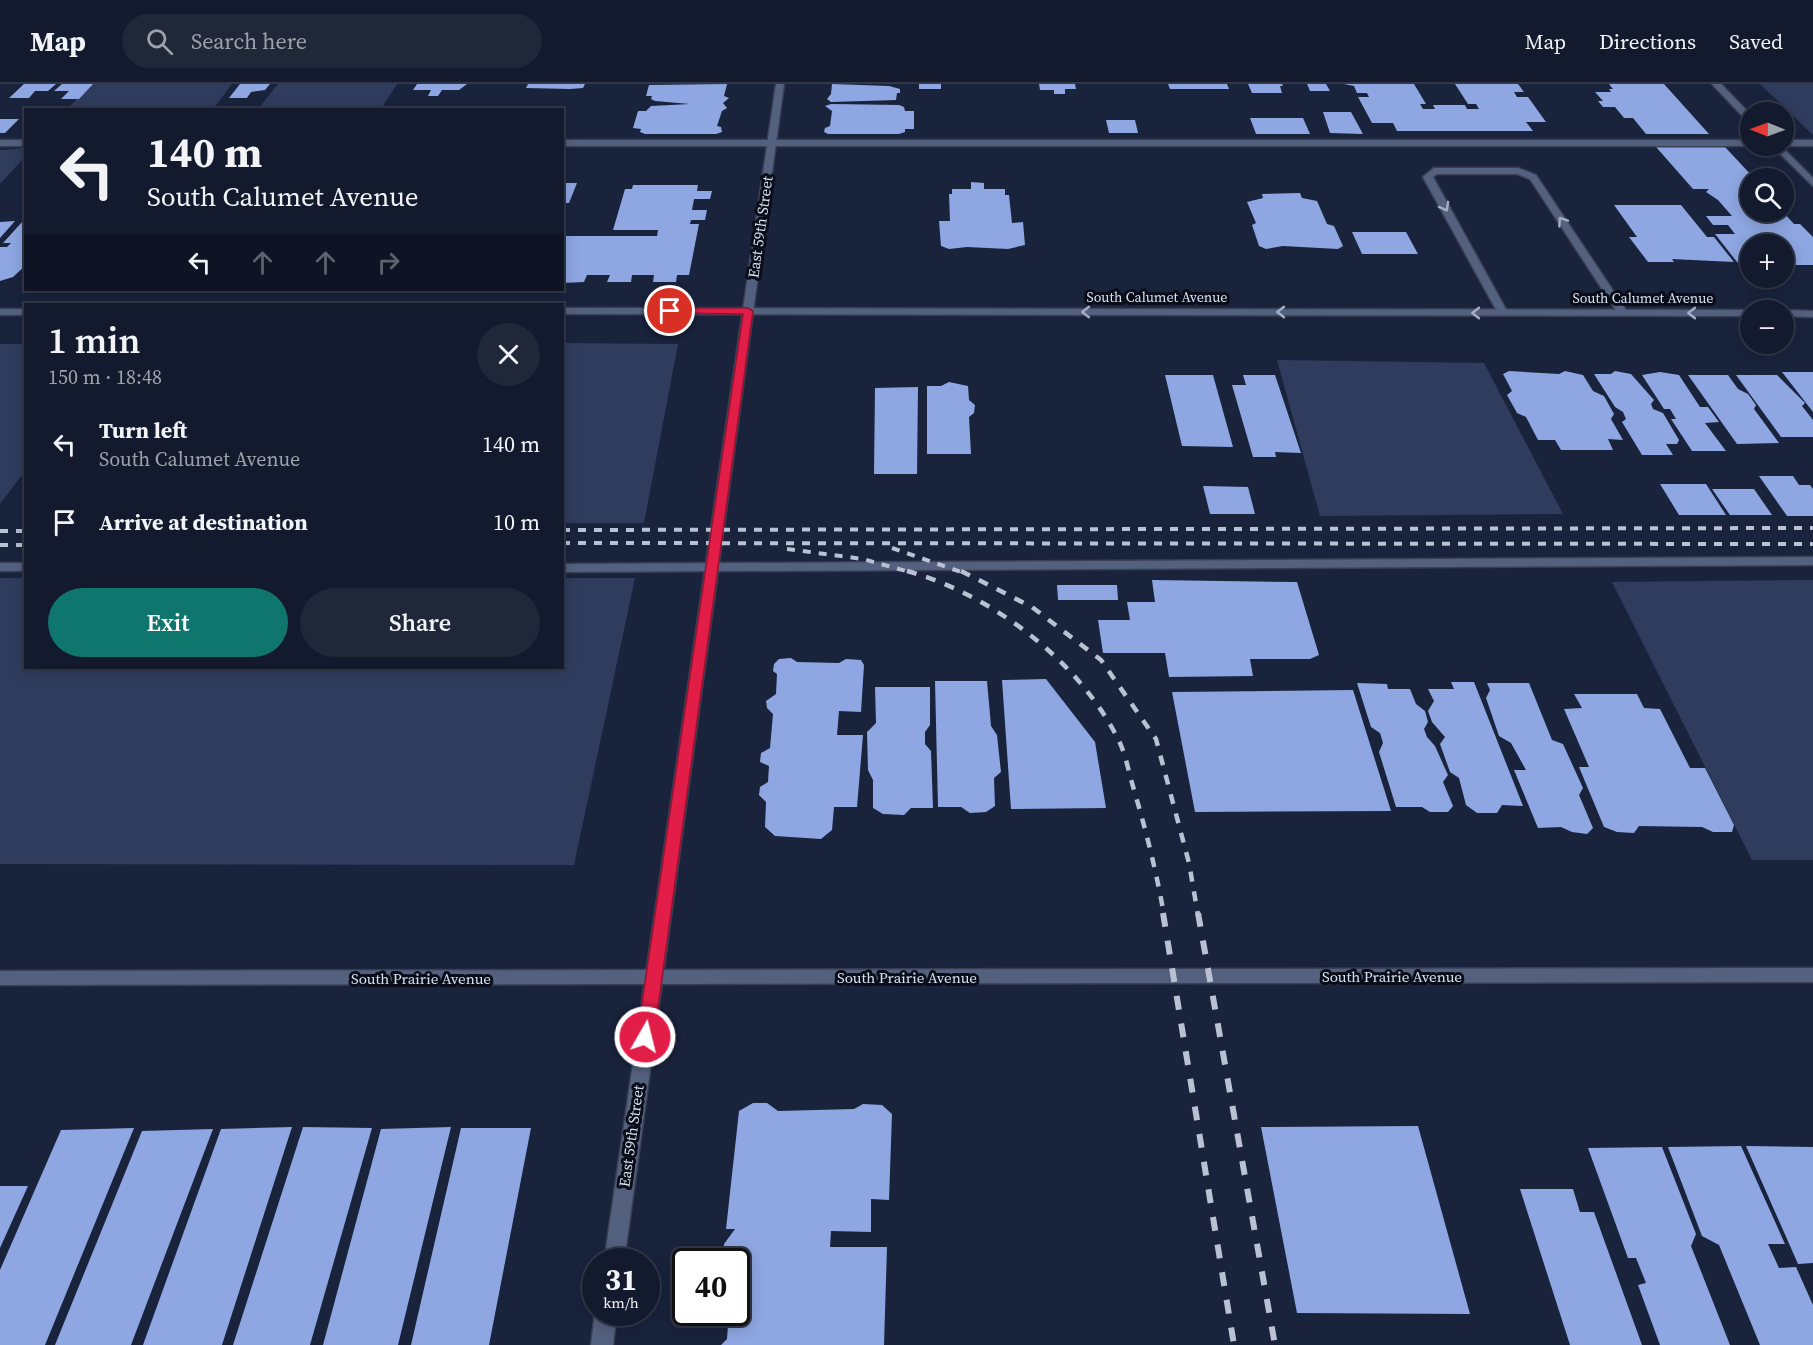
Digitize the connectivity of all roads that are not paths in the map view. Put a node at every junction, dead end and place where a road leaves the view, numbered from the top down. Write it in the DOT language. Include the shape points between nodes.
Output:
graph roads {
  1 [pos="780,84"];
  2 [pos="1716,84"];
  3 [pos="1740,109"];
  4 [pos="1740,142"];
  5 [pos="1794,142"];
  6 [pos="1813,142"];
  7 [pos="0,143"];
  8 [pos="24,143"];
  9 [pos="564,143"];
  10 [pos="772,143"];
  11 [pos="1786,156"];
  12 [pos="1813,183"];
  13 [pos="564,311"];
  14 [pos="748,311"];
  15 [pos="0,312"];
  16 [pos="24,312"];
  17 [pos="1503,313"];
  18 [pos="1623,313"];
  19 [pos="1740,313"];
  20 [pos="1794,314"];
  21 [pos="1813,314"];
  22 [pos="1813,561"];
  23 [pos="712,565"];
  24 [pos="0,567"];
  25 [pos="24,567"];
  26 [pos="564,568"];
  27 [pos="1813,975"];
  28 [pos="0,978"];
  29 [pos="654,978"];
  30 [pos="616,1248"];
  31 [pos="604,1326"];
  32 [pos="602,1345"];
  1 -- 10 [label="street, East 59th Street"];
  2 -- 3 [label="street"];
  4 -- 10 [label="street"];
  5 -- 6 [label="street"];
  7 -- 8 [label="street"];
  9 -- 10 [label="street"];
  10 -- 14 [label="street, East 59th Street"];
  11 -- 12 [label="street"];
  13 -- 14 [label="street, South Calumet Avenue"];
  17 -- 14 [label="street, South Calumet Avenue, one-way"];
  14 -- 23 [label="street, East 59th Street"];
  15 -- 16 [label="street"];
  17 -- 18 [label="street, South Calumet Avenue"];
  18 -- 17 [label="street, one-way" via="1533,177 1518,171 1434,171 1428,177"];
  19 -- 18 [label="street, South Calumet Avenue, one-way"];
  20 -- 21 [label="street"];
  22 -- 23 [label="street"];
  23 -- 26 [label="street"];
  23 -- 29 [label="street, East 59th Street"];
  24 -- 25 [label="street"];
  27 -- 29 [label="street, South Prairie Avenue"];
  28 -- 29 [label="street, South Prairie Avenue"];
  29 -- 30 [label="street, East 59th Street"];
  31 -- 32 [label="street"];
}
